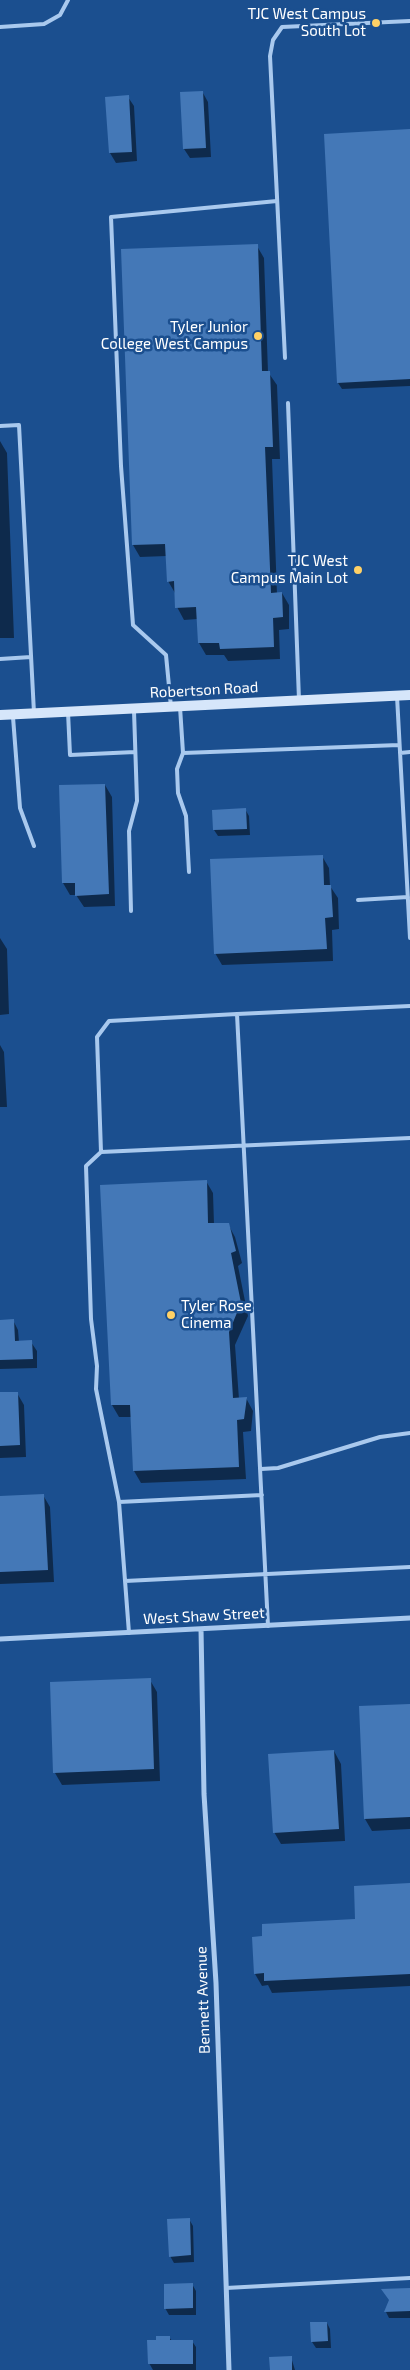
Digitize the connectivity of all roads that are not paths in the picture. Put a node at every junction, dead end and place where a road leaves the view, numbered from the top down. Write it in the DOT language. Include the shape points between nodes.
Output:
graph roads {
  1 [pos="68,0"];
  2 [pos="410,21"];
  3 [pos="0,27"];
  4 [pos="277,201"];
  5 [pos="285,358"];
  6 [pos="288,403"];
  7 [pos="0,426"];
  8 [pos="31,658"];
  9 [pos="0,659"];
  10 [pos="410,695"];
  11 [pos="396,696"];
  12 [pos="299,700"];
  13 [pos="176,706"];
  14 [pos="134,708"];
  15 [pos="68,712"];
  16 [pos="34,713"];
  17 [pos="13,714"];
  18 [pos="0,715"];
  19 [pos="399,745"];
  20 [pos="136,752"];
  21 [pos="410,752"];
  22 [pos="183,753"];
  23 [pos="400,753"];
  24 [pos="34,846"];
  25 [pos="189,872"];
  26 [pos="408,896"];
  27 [pos="358,900"];
  28 [pos="131,911"];
  29 [pos="410,938"];
  30 [pos="410,1006"];
  31 [pos="237,1014"];
  32 [pos="410,1138"];
  33 [pos="244,1147"];
  34 [pos="100,1152"];
  35 [pos="410,1433"];
  36 [pos="261,1470"];
  37 [pos="262,1495"];
  38 [pos="119,1502"];
  39 [pos="410,1567"];
  40 [pos="265,1575"];
  41 [pos="125,1581"];
  42 [pos="410,1618"];
  43 [pos="268,1626"];
  44 [pos="201,1629"];
  45 [pos="129,1632"];
  46 [pos="0,1639"];
  47 [pos="410,2278"];
  48 [pos="226,2288"];
  49 [pos="229,2370"];
  1 -- 3 [label="lane" via="60,15 44,24"];
  2 -- 4 [label="lane" via="282,27 273,40 270,56"];
  4 -- 5 [label="lane"];
  4 -- 13 [label="lane" via="111,217 121,466 133,625 166,655"];
  6 -- 12 [label="lane"];
  7 -- 8 [label="lane" via="19,425"];
  8 -- 9 [label="lane"];
  8 -- 16 [label="lane"];
  10 -- 11 [label="street, Robertson Road"];
  11 -- 12 [label="street, Robertson Road"];
  11 -- 19 [label="lane"];
  12 -- 13 [label="street, Robertson Road"];
  13 -- 14 [label="street, Robertson Road"];
  13 -- 22 [label="lane"];
  14 -- 15 [label="street, Robertson Road"];
  14 -- 20 [label="lane"];
  15 -- 16 [label="street, Robertson Road"];
  15 -- 20 [label="lane" via="70,755"];
  16 -- 17 [label="street, Robertson Road"];
  17 -- 18 [label="street, Robertson Road"];
  17 -- 24 [label="lane" via="20,808"];
  19 -- 22 [label="lane"];
  19 -- 23 [label="lane"];
  20 -- 28 [label="lane" via="137,801 129,831"];
  21 -- 23 [label="lane"];
  22 -- 25 [label="lane" via="177,769 178,793 186,816"];
  23 -- 26 [label="lane"];
  26 -- 27 [label="lane"];
  26 -- 29 [label="lane"];
  30 -- 31 [label="lane"];
  31 -- 33 [label="lane"];
  31 -- 34 [label="lane" via="109,1021 96,1037"];
  32 -- 33 [label="lane"];
  33 -- 34 [label="lane"];
  33 -- 36 [label="lane"];
  34 -- 38 [label="lane" via="86,1166 91,1319 97,1366 96,1388"];
  35 -- 36 [label="lane" via="380,1437 278,1468"];
  36 -- 37 [label="lane"];
  37 -- 38 [label="lane"];
  37 -- 40 [label="lane"];
  38 -- 41 [label="lane"];
  39 -- 40 [label="lane"];
  40 -- 41 [label="lane"];
  40 -- 43 [label="lane"];
  41 -- 45 [label="lane"];
  42 -- 43 [label="street, West Shaw Street"];
  43 -- 44 [label="street, West Shaw Street"];
  44 -- 45 [label="street, West Shaw Street"];
  44 -- 48 [label="street, Bennett Avenue" via="204,1794 216,1983"];
  45 -- 46 [label="street, West Shaw Street"];
  47 -- 48 [label="lane"];
  48 -- 49 [label="street, Bennett Avenue"];
}
